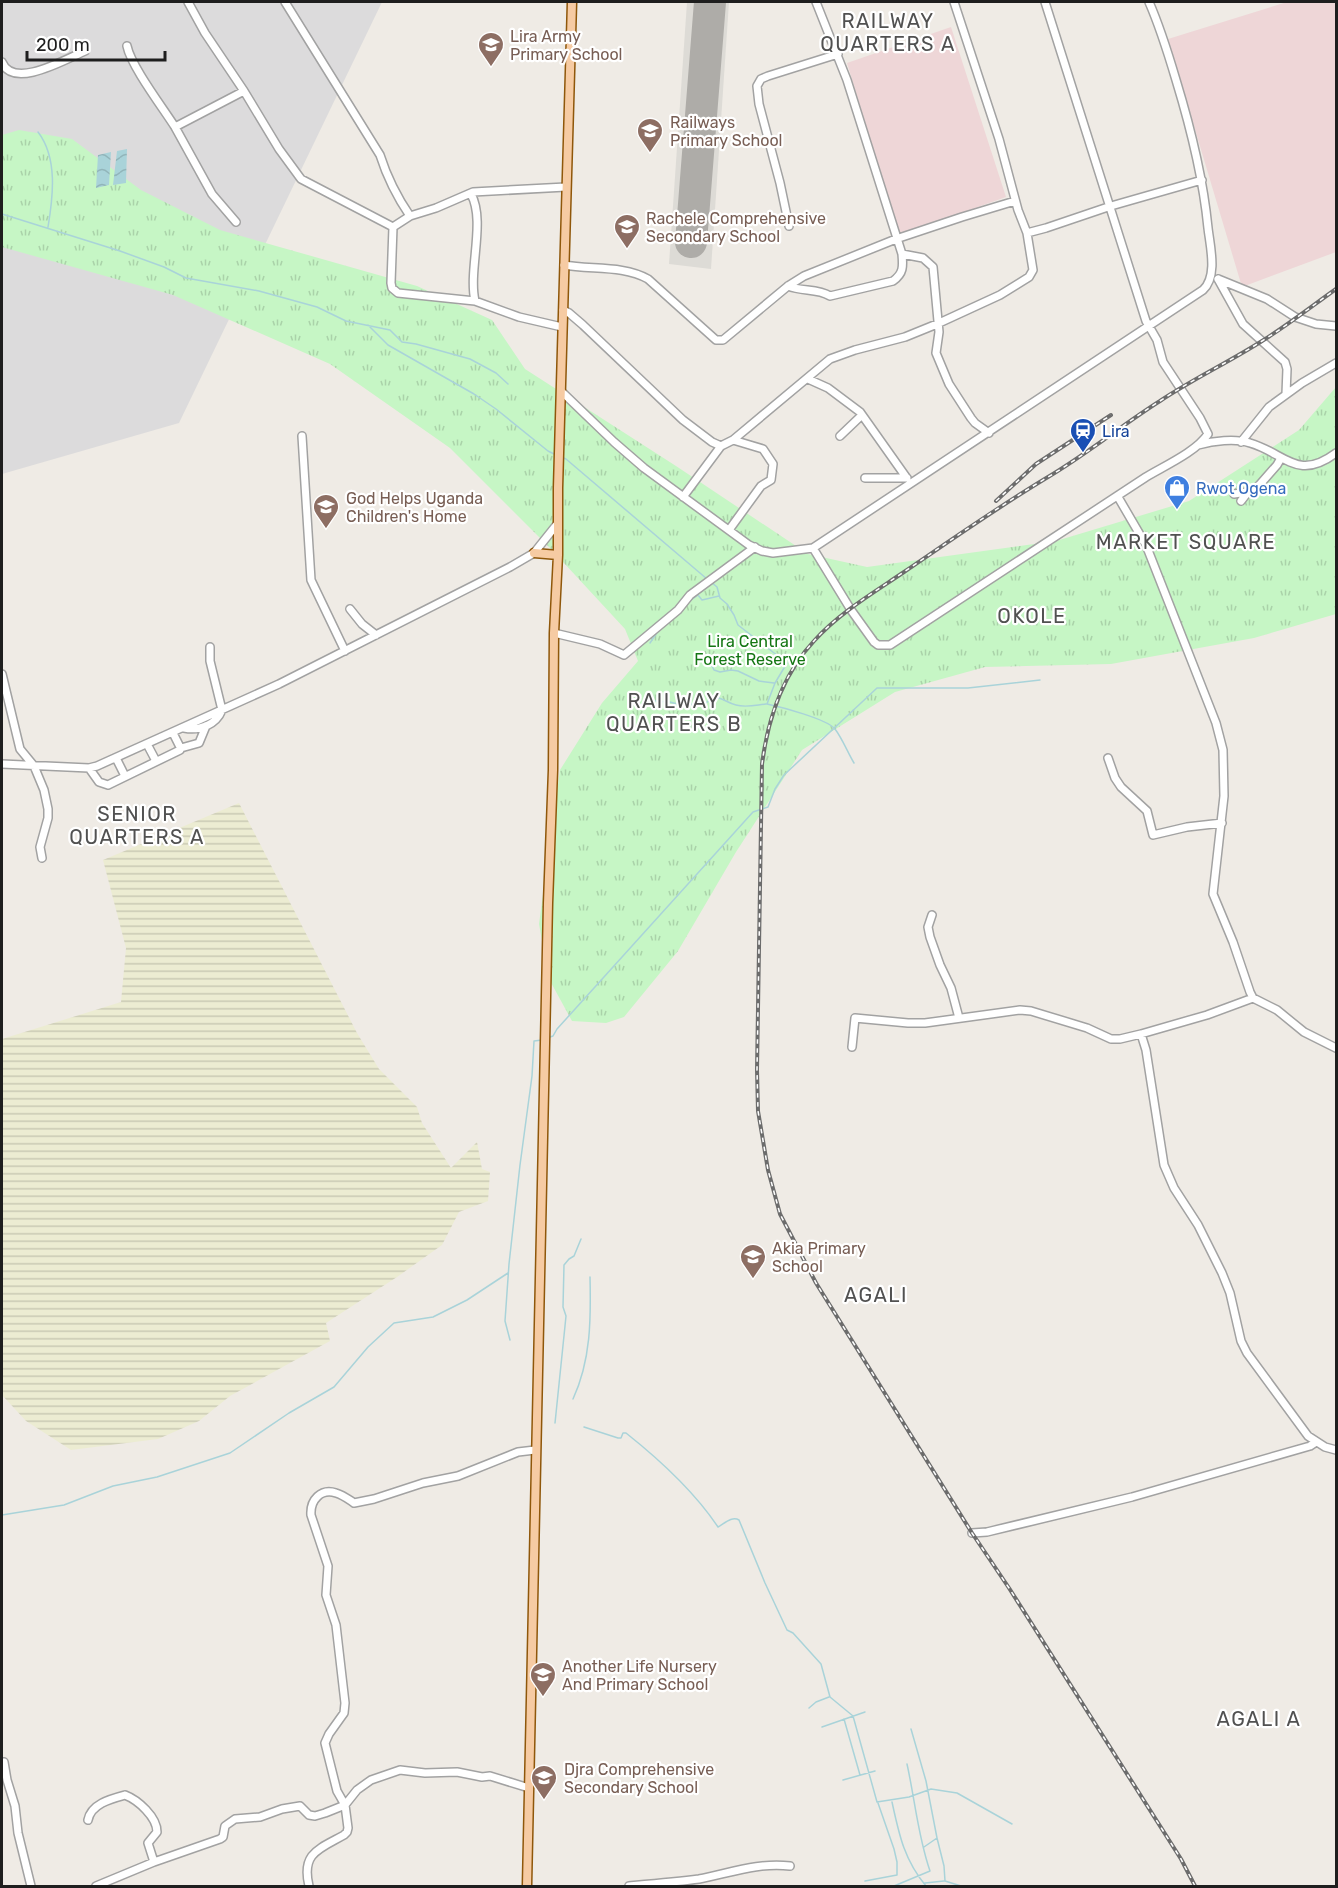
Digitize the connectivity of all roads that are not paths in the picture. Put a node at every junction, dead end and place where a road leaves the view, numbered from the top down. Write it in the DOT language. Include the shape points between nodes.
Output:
graph roads {
  1 [pos="188,2"];
  2 [pos="285,2"];
  3 [pos="572,2"];
  4 [pos="816,2"];
  5 [pos="954,2"];
  6 [pos="1045,2"];
  7 [pos="1149,2"];
  8 [pos="127,46"];
  9 [pos="84,51"];
  10 [pos="838,54"];
  11 [pos="2,62"];
  12 [pos="244,91"];
  13 [pos="175,127"];
  14 [pos="1202,180"];
  15 [pos="566,187"];
  16 [pos="471,194"];
  17 [pos="1016,201"];
  18 [pos="1111,207"];
  19 [pos="410,216"];
  20 [pos="236,222"];
  21 [pos="789,226"];
  22 [pos="393,227"];
  23 [pos="1027,233"];
  24 [pos="896,239"];
  25 [pos="902,254"];
  26 [pos="564,265"];
  27 [pos="1214,277"];
  28 [pos="788,286"];
  29 [pos="475,301"];
  30 [pos="562,310"];
  31 [pos="937,324"];
  32 [pos="1149,326"];
  33 [pos="1336,326"];
  34 [pos="562,327"];
  35 [pos="1336,363"];
  36 [pos="808,379"];
  37 [pos="561,391"];
  38 [pos="1286,394"];
  39 [pos="862,415"];
  40 [pos="988,433"];
  41 [pos="302,436"];
  42 [pos="840,436"];
  43 [pos="733,440"];
  44 [pos="1241,442"];
  45 [pos="721,446"];
  46 [pos="1196,446"];
  47 [pos="1336,453"];
  48 [pos="1281,458"];
  49 [pos="906,477"];
  50 [pos="865,478"];
  51 [pos="915,482"];
  52 [pos="1248,492"];
  53 [pos="1234,494"];
  54 [pos="683,497"];
  55 [pos="1118,497"];
  56 [pos="1241,501"];
  57 [pos="558,523"];
  58 [pos="729,530"];
  59 [pos="755,547"];
  60 [pos="813,548"];
  61 [pos="534,553"];
  62 [pos="558,555"];
  63 [pos="350,609"];
  64 [pos="554,633"];
  65 [pos="376,635"];
  66 [pos="210,647"];
  67 [pos="345,651"];
  68 [pos="2,674"];
  69 [pos="222,710"];
  70 [pos="206,726"];
  71 [pos="183,728"];
  72 [pos="173,733"];
  73 [pos="147,744"];
  74 [pos="181,748"];
  75 [pos="20,749"];
  76 [pos="116,758"];
  77 [pos="1108,758"];
  78 [pos="156,761"];
  79 [pos="2,764"];
  80 [pos="13,765"];
  81 [pos="34,766"];
  82 [pos="89,768"];
  83 [pos="125,776"];
  84 [pos="1222,823"];
  85 [pos="42,858"];
  86 [pos="932,915"];
  87 [pos="1254,998"];
  88 [pos="960,1018"];
  89 [pos="1141,1034"];
  90 [pos="852,1047"];
  91 [pos="1336,1047"];
  92 [pos="1316,1442"];
  93 [pos="535,1450"];
  94 [pos="1336,1450"];
  95 [pos="972,1533"];
  96 [pos="4,1762"];
  97 [pos="529,1788"];
  98 [pos="345,1805"];
  99 [pos="88,1820"];
  100 [pos="154,1862"];
  101 [pos="790,1866"];
  102 [pos="30,1883"];
  103 [pos="38,1887"];
  104 [pos="96,1887"];
  105 [pos="309,1887"];
  106 [pos="527,1887"];
  107 [pos="629,1887"];
  1 -- 12 [label="street"];
  2 -- 19 [label="street" via="380,154 399,201"];
  3 -- 15 [label="main road"];
  4 -- 10 [label="street"];
  5 -- 17 [label="street"];
  6 -- 18 [label="street"];
  7 -- 14 [label="street" via="1188,120"];
  8 -- 13 [label="street"];
  9 -- 11 [label="street" via="27,74 14,73 4,68"];
  10 -- 21 [label="street" via="768,76 757,86"];
  10 -- 24 [label="street"];
  12 -- 13 [label="street"];
  12 -- 22 [label="street" via="301,178"];
  13 -- 20 [label="street" via="212,194"];
  14 -- 18 [label="street"];
  14 -- 27 [label="street"];
  15 -- 16 [label="street"];
  15 -- 26 [label="main road"];
  16 -- 19 [label="street"];
  16 -- 29 [label="street" via="476,208"];
  17 -- 23 [label="street"];
  17 -- 24 [label="street"];
  18 -- 23 [label="street"];
  18 -- 32 [label="street"];
  19 -- 22 [label="street"];
  22 -- 29 [label="street" via="391,283 395,291"];
  23 -- 31 [label="street" via="1033,270 1029,278"];
  24 -- 25 [label="street"];
  24 -- 28 [label="street"];
  25 -- 28 [label="street" via="903,270 893,281 830,296"];
  25 -- 31 [label="street" via="923,258 933,267"];
  26 -- 28 [label="street" via="641,275 719,341"];
  26 -- 30 [label="main road"];
  27 -- 32 [label="street" via="1203,290"];
  27 -- 33 [label="street" via="1267,299 1295,317"];
  27 -- 38 [label="street" via="1243,324 1287,364"];
  29 -- 34 [label="street"];
  30 -- 34 [label="main road"];
  30 -- 45 [label="street" via="583,325 683,420"];
  31 -- 36 [label="street" via="837,356"];
  31 -- 40 [label="street" via="936,353 949,384 975,423"];
  32 -- 40 [label="street"];
  32 -- 46 [label="street" via="1163,362 1208,430"];
  34 -- 37 [label="main road"];
  35 -- 38 [label="street"];
  36 -- 39 [label="street" via="828,388"];
  36 -- 43 [label="street"];
  37 -- 54 [label="street" via="614,442"];
  37 -- 57 [label="main road"];
  38 -- 44 [label="street" via="1269,407"];
  39 -- 42 [label="street"];
  39 -- 49 [label="street"];
  40 -- 51 [label="street"];
  41 -- 67 [label="street" via="311,580"];
  43 -- 45 [label="street"];
  43 -- 58 [label="street" via="763,448 773,464 771,480 761,486"];
  44 -- 46 [label="street"];
  44 -- 48 [label="street"];
  45 -- 54 [label="street"];
  46 -- 55 [label="street"];
  47 -- 48 [label="street" via="1322,462 1304,465"];
  48 -- 52 [label="street" via="1257,488"];
  49 -- 50 [label="street"];
  49 -- 51 [label="street"];
  51 -- 60 [label="street"];
  52 -- 53 [label="street"];
  52 -- 56 [label="street"];
  54 -- 58 [label="street"];
  55 -- 60 [label="street" via="890,645 874,642"];
  55 -- 84 [label="street" via="1146,545 1216,723 1224,766"];
  57 -- 61 [label="street"];
  57 -- 62 [label="main road"];
  58 -- 59 [label="street"];
  59 -- 60 [label="street" via="772,553"];
  59 -- 64 [label="street" via="690,595 678,610 624,655 600,644"];
  61 -- 62 [label="main road"];
  61 -- 65 [label="street"];
  62 -- 64 [label="main road"];
  63 -- 65 [label="street"];
  64 -- 93 [label="main road"];
  65 -- 67 [label="street"];
  66 -- 69 [label="street"];
  67 -- 69 [label="street"];
  68 -- 75 [label="street"];
  69 -- 70 [label="street"];
  69 -- 71 [label="street"];
  70 -- 71 [label="street"];
  70 -- 74 [label="street" via="199,743"];
  71 -- 72 [label="street"];
  72 -- 73 [label="street"];
  72 -- 74 [label="street"];
  73 -- 76 [label="street"];
  73 -- 78 [label="street"];
  74 -- 78 [label="street"];
  75 -- 80 [label="street"];
  75 -- 81 [label="street"];
  76 -- 82 [label="street"];
  76 -- 83 [label="street"];
  77 -- 84 [label="street" via="1120,787 1147,811 1153,835"];
  78 -- 83 [label="street"];
  79 -- 80 [label="street"];
  80 -- 81 [label="street"];
  81 -- 82 [label="street"];
  81 -- 85 [label="street" via="48,809 40,847"];
  82 -- 83 [label="street" via="102,784"];
  84 -- 87 [label="street" via="1213,894"];
  86 -- 88 [label="street" via="930,937"];
  87 -- 89 [label="street"];
  87 -- 91 [label="street" via="1277,1010 1304,1032"];
  88 -- 89 [label="street" via="1025,1010 1111,1039"];
  88 -- 90 [label="street" via="925,1023 855,1018"];
  89 -- 92 [label="street" via="1161,1155 1168,1175 1222,1273 1247,1353"];
  92 -- 94 [label="street"];
  92 -- 95 [label="street" via="1132,1497"];
  93 -- 97 [label="main road"];
  93 -- 98 [label="street" via="365,1501 354,1503 332,1492 314,1499 311,1515 328,1566 326,1595 336,1625 345,1709 325,1747"];
  96 -- 102 [label="street"];
  97 -- 98 [label="street" via="490,1776 396,1770 365,1783"];
  97 -- 106 [label="main road"];
  98 -- 100 [label="street" via="315,1816 294,1806 260,1817 235,1819 225,1826 224,1837"];
  98 -- 105 [label="street" via="347,1832 312,1854 308,1863"];
  99 -- 100 [label="street" via="96,1806 128,1795 156,1825 157,1832 148,1843"];
  100 -- 104 [label="street"];
  101 -- 107 [label="street" via="761,1865"];
  102 -- 103 [label="street"];
}
